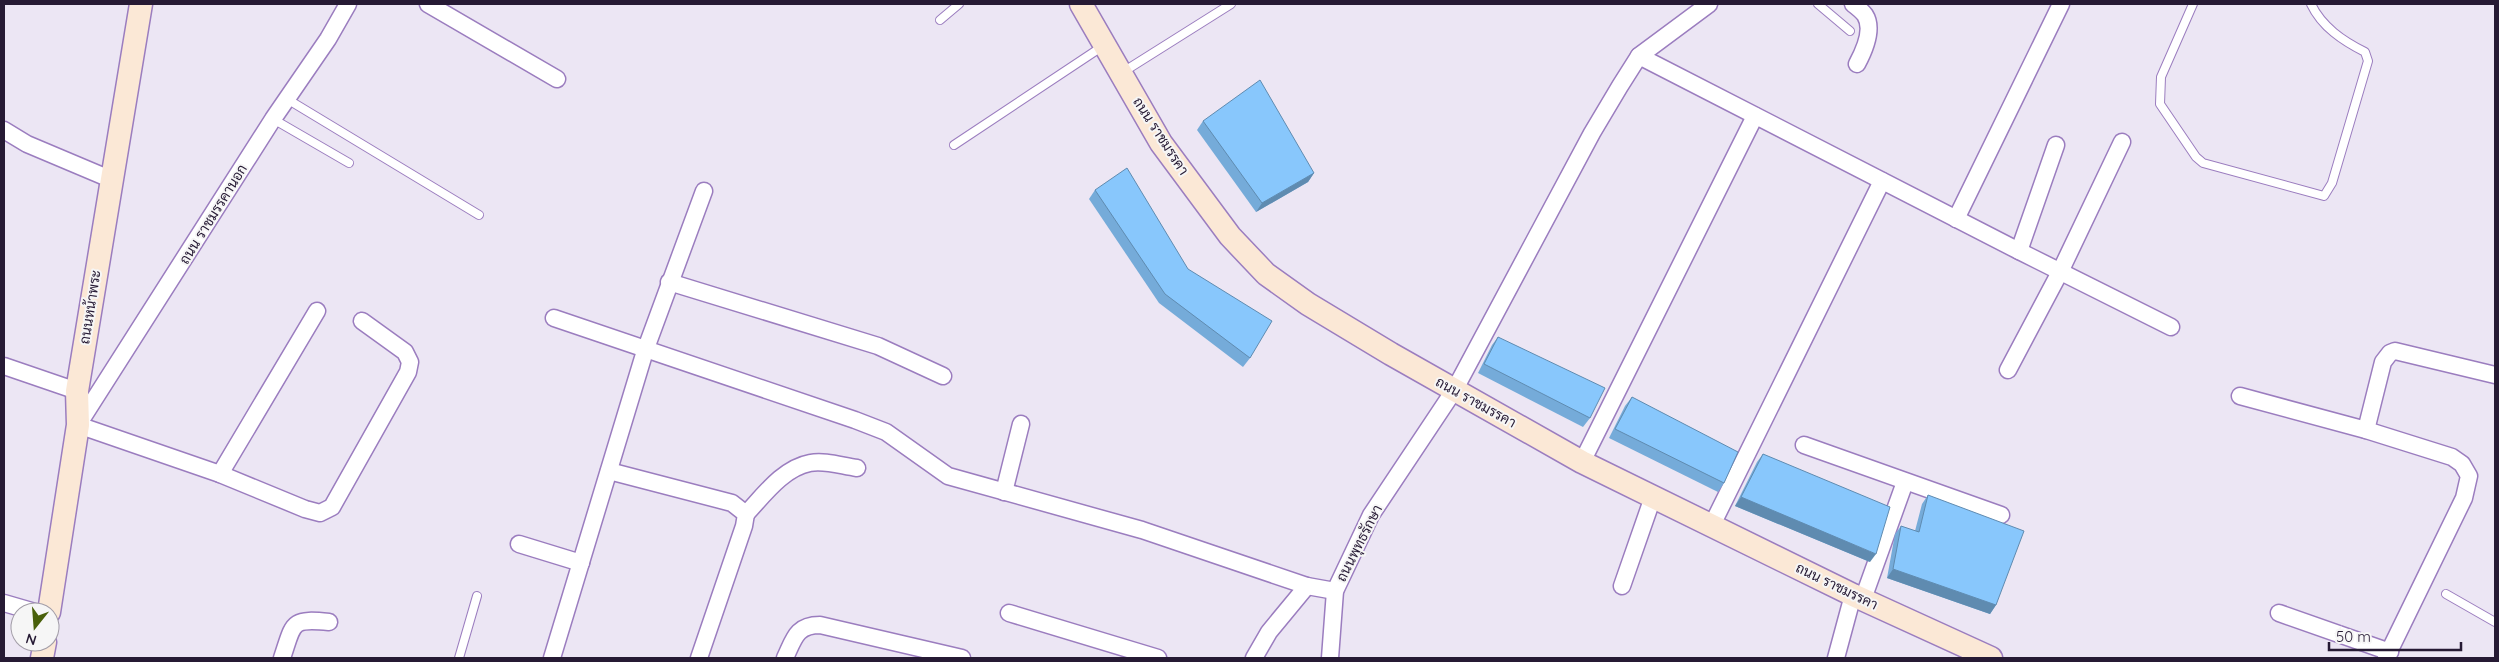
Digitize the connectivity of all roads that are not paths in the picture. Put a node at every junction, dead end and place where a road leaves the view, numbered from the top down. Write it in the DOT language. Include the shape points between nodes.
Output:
graph roads {
  1 [pos="141,4"];
  2 [pos="348,4"];
  3 [pos="428,4"];
  4 [pos="959,4"];
  5 [pos="1081,4"];
  6 [pos="1231,4"];
  7 [pos="1709,4"];
  8 [pos="1818,4"];
  9 [pos="1853,4"];
  10 [pos="2061,4"];
  11 [pos="2193,4"];
  12 [pos="2311,4"];
  13 [pos="940,20"];
  14 [pos="1850,31"];
  15 [pos="1105,45"];
  16 [pos="1640,56"];
  17 [pos="1856,64"];
  18 [pos="1122,73"];
  19 [pos="557,79"];
  20 [pos="287,99"];
  21 [pos="1755,116"];
  22 [pos="273,119"];
  23 [pos="4,130"];
  24 [pos="2122,142"];
  25 [pos="2056,144"];
  26 [pos="954,145"];
  27 [pos="349,163"];
  28 [pos="110,179"];
  29 [pos="1882,181"];
  30 [pos="704,191"];
  31 [pos="480,215"];
  32 [pos="1956,219"];
  33 [pos="2019,251"];
  34 [pos="2060,272"];
  35 [pos="669,282"];
  36 [pos="317,311"];
  37 [pos="554,318"];
  38 [pos="362,320"];
  39 [pos="2171,327"];
  40 [pos="645,350"];
  41 [pos="4,366"];
  42 [pos="2008,370"];
  43 [pos="2495,375"];
  44 [pos="943,376"];
  45 [pos="1455,389"];
  46 [pos="77,391"];
  47 [pos="2240,396"];
  48 [pos="78,424"];
  49 [pos="1021,424"];
  50 [pos="2366,430"];
  51 [pos="1804,445"];
  52 [pos="1582,462"];
  53 [pos="857,468"];
  54 [pos="610,471"];
  55 [pos="220,474"];
  56 [pos="1905,482"];
  57 [pos="1004,492"];
  58 [pos="1654,496"];
  59 [pos="746,514"];
  60 [pos="2001,515"];
  61 [pos="1712,525"];
  62 [pos="518,544"];
  63 [pos="581,563"];
  64 [pos="1307,586"];
  65 [pos="1622,586"];
  66 [pos="1335,591"];
  67 [pos="2446,594"];
  68 [pos="478,596"];
  69 [pos="1858,597"];
  70 [pos="51,602"];
  71 [pos="1010,613"];
  72 [pos="2279,613"];
  73 [pos="330,622"];
  74 [pos="2495,622"];
  75 [pos="2388,655"];
  76 [pos="941,656"];
  77 [pos="282,658"];
  78 [pos="459,658"];
  79 [pos="552,658"];
  80 [pos="699,658"];
  81 [pos="785,658"];
  82 [pos="962,658"];
  83 [pos="1158,658"];
  84 [pos="1254,658"];
  85 [pos="1330,658"];
  86 [pos="1836,658"];
  87 [pos="1990,658"];
  1 -- 28 [label="street, ถนนหน้าพระ"];
  2 -- 20 [label="street, ถนน ราชมรรคานอก"];
  3 -- 19 [label="street"];
  4 -- 13 [label="lane"];
  5 -- 15 [label="street, ถนน ราชมรรคา"];
  6 -- 18 [label="lane"];
  7 -- 16 [label="street"];
  8 -- 14 [label="lane"];
  9 -- 17 [label="street" via="1866,15 1868,26 1864,50"];
  10 -- 32 [label="street"];
  11 -- 12 [label="lane" via="2161,77 2159,89 2160,104 2196,157 2212,166 2324,196 2332,183 2368,61 2365,52 2340,39"];
  15 -- 18 [label="street, ถนน ราชมรรคา"];
  15 -- 26 [label="lane"];
  16 -- 21 [label="street"];
  16 -- 45 [label="street, ถนนพุทธรักษา" via="1592,133"];
  18 -- 45 [label="street, ถนน ราชมรรคา" via="1161,143 1230,236 1266,274 1316,309"];
  20 -- 22 [label="street, ถนน ราชมรรคานอก"];
  20 -- 31 [label="lane"];
  21 -- 29 [label="street"];
  21 -- 52 [label="street"];
  22 -- 27 [label="lane"];
  22 -- 48 [label="street, ถนน ราชมรรคานอก"];
  23 -- 28 [label="street" via="27,144"];
  24 -- 34 [label="street"];
  25 -- 33 [label="street"];
  28 -- 46 [label="street, ถนนหน้าพระ"];
  29 -- 32 [label="street"];
  29 -- 61 [label="street"];
  30 -- 35 [label="street"];
  32 -- 33 [label="street"];
  33 -- 34 [label="street"];
  34 -- 39 [label="street"];
  34 -- 42 [label="street"];
  35 -- 40 [label="street"];
  35 -- 44 [label="street" via="878,346"];
  36 -- 55 [label="street"];
  37 -- 40 [label="street"];
  38 -- 55 [label="street" via="405,352 410,362 408,372 332,507 320,513 305,509"];
  40 -- 54 [label="street"];
  40 -- 57 [label="street" via="886,432 948,476"];
  41 -- 46 [label="street"];
  43 -- 50 [label="street" via="2395,351 2390,353 2383,362"];
  45 -- 52 [label="street, ถนน ราชมรรคา"];
  45 -- 66 [label="street, ถนนพุทธรักษา" via="1370,515"];
  46 -- 48 [label="street, ถนนหน้าพระ"];
  47 -- 50 [label="street"];
  48 -- 55 [label="street"];
  48 -- 70 [label="street, ถนนหน้าพระ"];
  49 -- 57 [label="street"];
  50 -- 75 [label="street" via="2452,457 2462,464 2469,476 2464,498"];
  51 -- 56 [label="street"];
  52 -- 58 [label="street, ถนน ราชมรรคา"];
  53 -- 59 [label="street" via="809,463 773,485"];
  54 -- 59 [label="street" via="732,503"];
  54 -- 63 [label="street"];
  56 -- 60 [label="street"];
  56 -- 69 [label="street"];
  57 -- 64 [label="street" via="1142,530"];
  58 -- 61 [label="street, ถนน ราชมรรคา"];
  58 -- 65 [label="street"];
  59 -- 80 [label="street"];
  61 -- 69 [label="street, ถนน ราชมรรคา"];
  62 -- 63 [label="street"];
  63 -- 79 [label="street"];
  64 -- 66 [label="street"];
  64 -- 84 [label="street" via="1269,632"];
  66 -- 85 [label="street, ถนนพุทธรักษา"];
  67 -- 74 [label="lane"];
  68 -- 78 [label="lane"];
  69 -- 86 [label="street"];
  69 -- 87 [label="street, ถนน ราชมรรคา"];
  71 -- 83 [label="street"];
  72 -- 75 [label="street"];
  73 -- 77 [label="street" via="297,622"];
  76 -- 81 [label="street" via="814,625 802,628"];
  76 -- 82 [label="street"];
}
